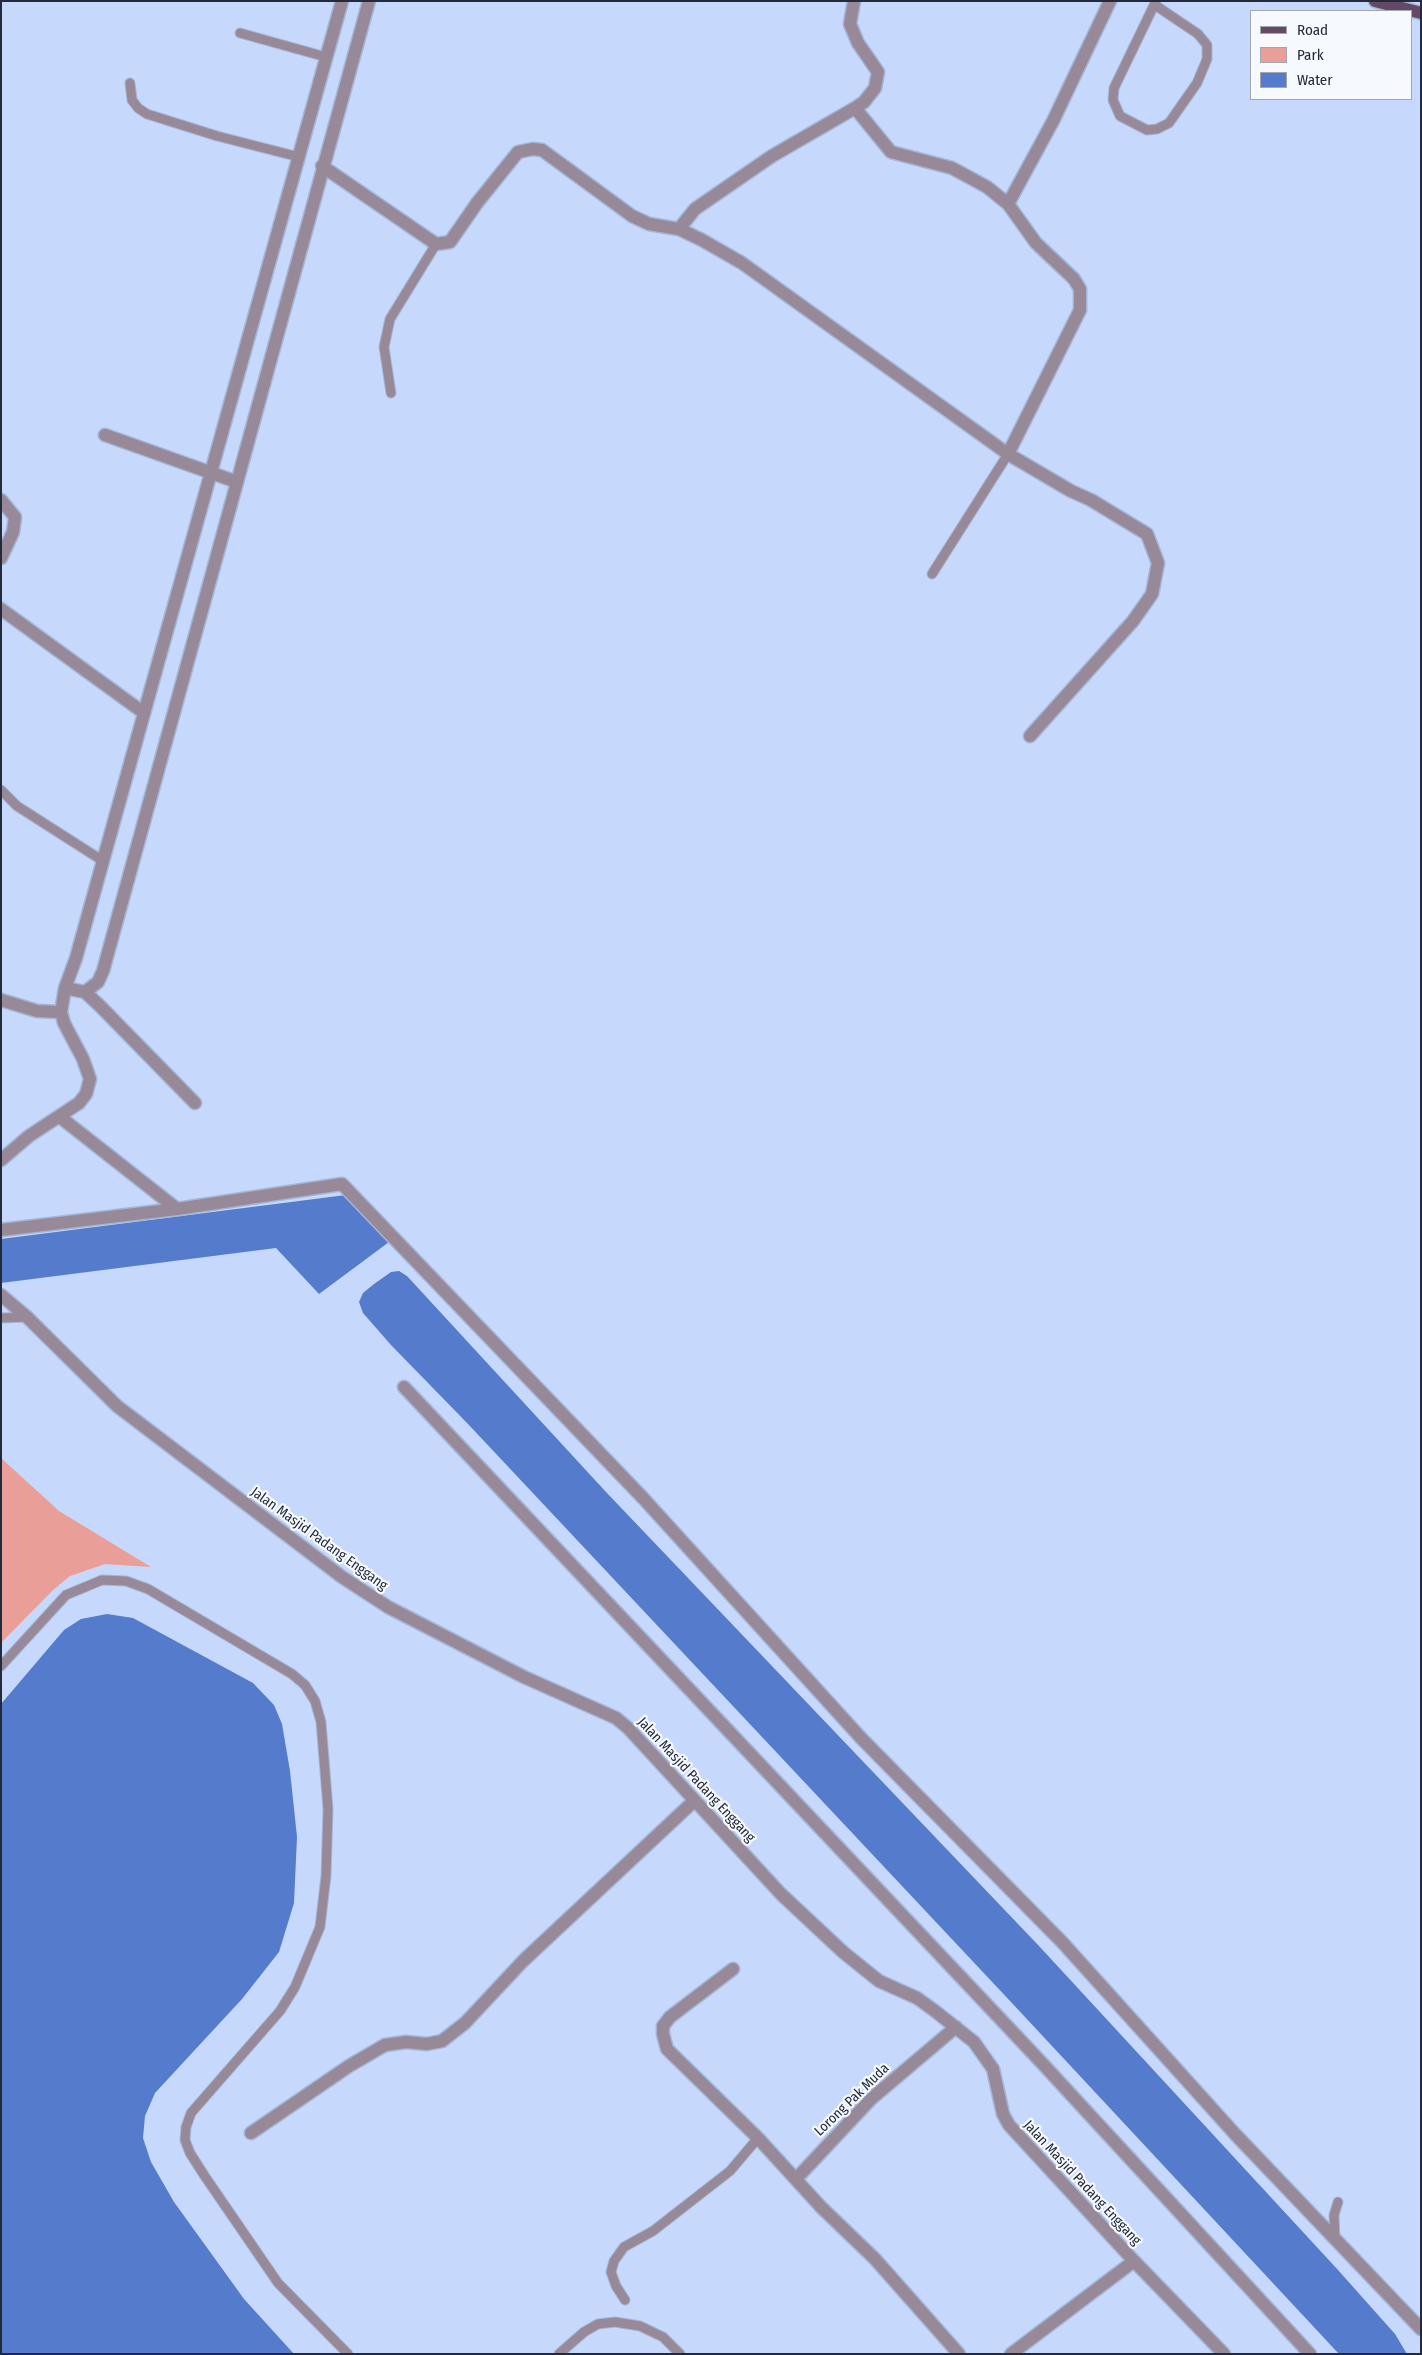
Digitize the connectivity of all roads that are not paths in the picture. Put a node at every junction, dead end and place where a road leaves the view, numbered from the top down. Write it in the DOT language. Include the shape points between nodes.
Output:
graph roads {
  1 [pos="342,1"];
  2 [pos="369,1"];
  3 [pos="854,1"];
  4 [pos="1110,1"];
  5 [pos="1375,1"];
  6 [pos="1156,3"];
  7 [pos="1410,10"];
  8 [pos="240,33"];
  9 [pos="326,58"];
  10 [pos="130,83"];
  11 [pos="855,108"];
  12 [pos="299,157"];
  13 [pos="322,166"];
  14 [pos="1008,204"];
  15 [pos="678,229"];
  16 [pos="436,244"];
  17 [pos="391,393"];
  18 [pos="104,435"];
  19 [pos="1008,454"];
  20 [pos="211,473"];
  21 [pos="237,482"];
  22 [pos="1,500"];
  23 [pos="1,558"];
  24 [pos="932,574"];
  25 [pos="1,609"];
  26 [pos="144,713"];
  27 [pos="1030,736"];
  28 [pos="1,790"];
  29 [pos="103,861"];
  30 [pos="65,988"];
  31 [pos="85,992"];
  32 [pos="1,1000"];
  33 [pos="61,1012"];
  34 [pos="195,1103"];
  35 [pos="60,1117"];
  36 [pos="1,1160"];
  37 [pos="177,1208"];
  38 [pos="1,1230"];
  39 [pos="1,1295"];
  40 [pos="27,1317"];
  41 [pos="1,1318"];
  42 [pos="404,1387"];
  43 [pos="1,1666"];
  44 [pos="694,1801"];
  45 [pos="733,1969"];
  46 [pos="956,2027"];
  47 [pos="251,2133"];
  48 [pos="758,2138"];
  49 [pos="796,2179"];
  50 [pos="1338,2202"];
  51 [pos="1335,2239"];
  52 [pos="1134,2261"];
  53 [pos="625,2300"];
  54 [pos="1421,2329"];
  55 [pos="348,2354"];
  56 [pos="559,2354"];
  57 [pos="680,2354"];
  58 [pos="959,2354"];
  59 [pos="1011,2354"];
  60 [pos="1224,2354"];
  61 [pos="1310,2354"];
  1 -- 9 [label="street"];
  2 -- 13 [label="street"];
  3 -- 11 [label="street" via="850,24 858,43 878,72 875,88"];
  4 -- 14 [label="street" via="1053,121"];
  5 -- 7 [label="main road"];
  6 -- 6 [label="lane" via="1198,34 1207,46 1206,59 1196,83 1169,122 1147,130 1120,116 1113,100 1114,88"];
  8 -- 9 [label="lane"];
  9 -- 12 [label="street"];
  10 -- 12 [label="lane" via="132,100 146,114"];
  11 -- 14 [label="street" via="891,152 952,168 988,187"];
  11 -- 15 [label="street" via="772,156 695,209"];
  12 -- 20 [label="street"];
  13 -- 16 [label="street"];
  13 -- 21 [label="street"];
  14 -- 19 [label="street" via="1036,243 1074,279 1080,289 1081,300 1080,310"];
  15 -- 16 [label="street" via="649,224 632,216 542,150 533,149 518,152 450,242"];
  15 -- 19 [label="street" via="742,263"];
  16 -- 17 [label="lane" via="390,319 384,347"];
  18 -- 20 [label="street"];
  19 -- 24 [label="lane"];
  19 -- 27 [label="street" via="1147,534 1158,563 1152,594"];
  20 -- 21 [label="street"];
  20 -- 26 [label="street"];
  21 -- 31 [label="street" via="103,971 98,982"];
  22 -- 23 [label="street" via="14,517 12,532"];
  25 -- 26 [label="street"];
  26 -- 29 [label="street"];
  28 -- 29 [label="lane" via="18,806"];
  29 -- 30 [label="street"];
  30 -- 31 [label="street"];
  30 -- 33 [label="street"];
  31 -- 34 [label="street"];
  32 -- 33 [label="street" via="37,1011"];
  33 -- 35 [label="street" via="90,1079 80,1103"];
  35 -- 36 [label="street"];
  35 -- 37 [label="street"];
  37 -- 38 [label="street"];
  37 -- 51 [label="street" via="342,1184 643,1498 861,1738 1062,1942 1235,2134"];
  39 -- 40 [label="street, Jalan Masjid Padang Enggang"];
  40 -- 41 [label="lane"];
  40 -- 44 [label="street, Jalan Masjid Padang Enggang" via="117,1406 342,1577 388,1607 450,1640 616,1718"];
  42 -- 61 [label="street" via="1041,2062"];
  43 -- 55 [label="lane" via="66,1595 102,1580 126,1581 148,1589 292,1674 305,1685 314,1701 321,1722 328,1809 326,1876 320,1927 295,1987 280,2011 191,2113 185,2140 204,2175 278,2283"];
  44 -- 46 [label="street, Jalan Masjid Padang Enggang" via="781,1894 856,1963 879,1981 917,1998"];
  44 -- 47 [label="street" via="522,1962 465,2023 442,2040 427,2044 385,2045"];
  45 -- 48 [label="street" via="670,2017 663,2026 663,2034 667,2048"];
  46 -- 49 [label="street, Lorong Pak Muda" via="871,2098"];
  46 -- 52 [label="street, Jalan Masjid Padang Enggang" via="974,2042 993,2069 1003,2114 1009,2125"];
  48 -- 49 [label="street"];
  48 -- 53 [label="lane" via="730,2171 653,2231 624,2247 611,2272"];
  49 -- 58 [label="street" via="875,2259"];
  50 -- 51 [label="lane" via="1334,2214"];
  51 -- 54 [label="street"];
  52 -- 59 [label="street"];
  52 -- 60 [label="street, Jalan Masjid Padang Enggang"];
  56 -- 57 [label="lane" via="598,2324 615,2322 640,2326 655,2333"];
}
